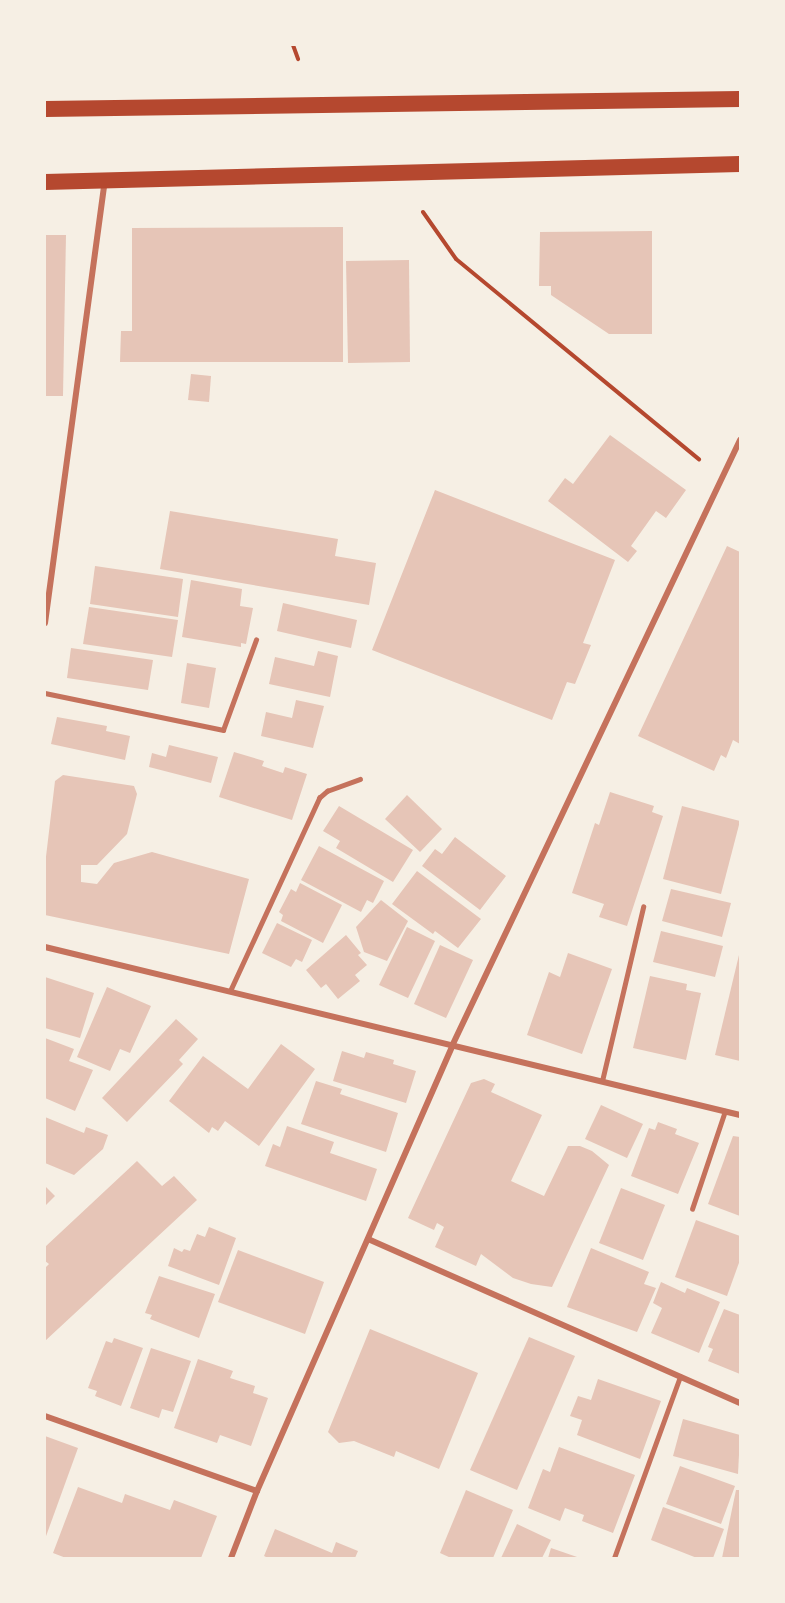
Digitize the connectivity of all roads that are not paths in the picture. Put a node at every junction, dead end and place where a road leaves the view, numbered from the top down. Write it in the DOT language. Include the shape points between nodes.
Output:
graph roads {
  1 [pos="740,99"];
  2 [pos="45,109"];
  3 [pos="740,164"];
  4 [pos="105,181"];
  5 [pos="45,182"];
  6 [pos="740,440"];
  7 [pos="45,623"];
  8 [pos="256,640"];
  9 [pos="45,693"];
  10 [pos="360,779"];
  11 [pos="643,907"];
  12 [pos="45,947"];
  13 [pos="230,991"];
  14 [pos="452,1046"];
  15 [pos="602,1081"];
  16 [pos="725,1111"];
  17 [pos="740,1114"];
  18 [pos="692,1209"];
  19 [pos="368,1239"];
  20 [pos="680,1377"];
  21 [pos="740,1403"];
  22 [pos="45,1416"];
  23 [pos="257,1491"];
  24 [pos="231,1558"];
  25 [pos="614,1558"];
  1 -- 2 [label="highway"];
  3 -- 4 [label="highway"];
  4 -- 5 [label="highway"];
  4 -- 7 [label="street"];
  6 -- 14 [label="street"];
  8 -- 9 [label="lane" via="223,730"];
  10 -- 13 [label="lane" via="319,798"];
  11 -- 15 [label="lane"];
  12 -- 13 [label="street"];
  13 -- 14 [label="street"];
  14 -- 15 [label="street"];
  14 -- 19 [label="street"];
  15 -- 16 [label="street"];
  16 -- 17 [label="street"];
  16 -- 18 [label="lane"];
  19 -- 20 [label="street"];
  19 -- 23 [label="street"];
  20 -- 21 [label="street"];
  20 -- 25 [label="lane"];
  22 -- 23 [label="street"];
  23 -- 24 [label="street"];
}
